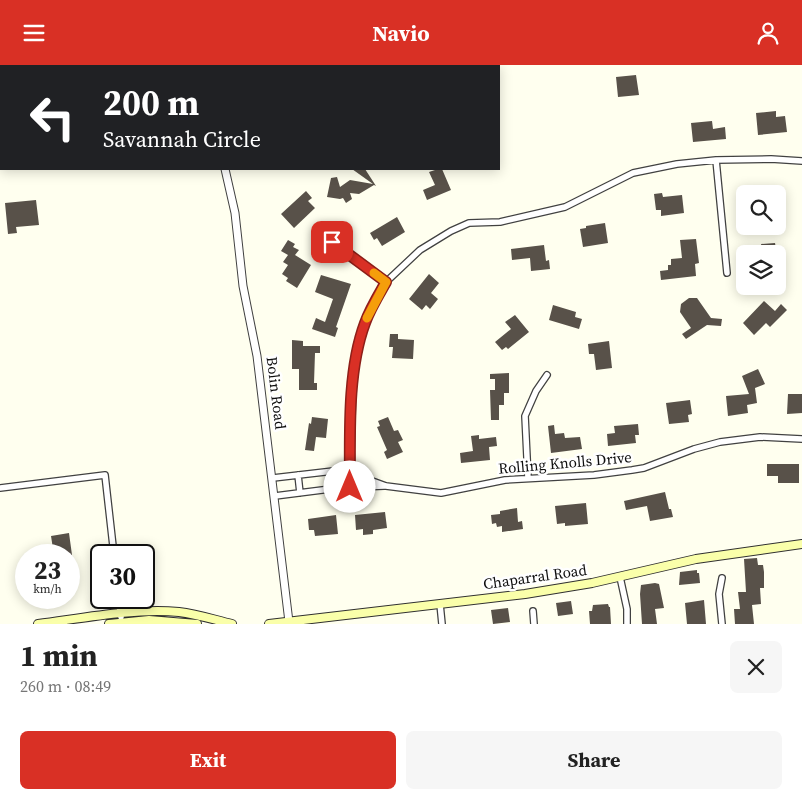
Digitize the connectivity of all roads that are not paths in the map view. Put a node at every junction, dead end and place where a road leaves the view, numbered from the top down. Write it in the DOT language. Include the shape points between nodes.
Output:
graph roads {
  1 [pos="716,160"];
  2 [pos="802,161"];
  3 [pos="225,170"];
  4 [pos="332,242"];
  5 [pos="727,273"];
  6 [pos="386,282"];
  7 [pos="547,375"];
  8 [pos="802,439"];
  9 [pos="350,473"];
  10 [pos="298,475"];
  11 [pos="273,478"];
  12 [pos="528,478"];
  13 [pos="386,486"];
  14 [pos="350,487"];
  15 [pos="0,488"];
  16 [pos="300,493"];
  17 [pos="275,496"];
  18 [pos="113,544"];
  19 [pos="802,544"];
  20 [pos="620,577"];
  21 [pos="722,578"];
  22 [pos="440,603"];
  23 [pos="120,609"];
  24 [pos="533,611"];
  25 [pos="120,613"];
  26 [pos="122,623"];
  27 [pos="290,623"];
  28 [pos="38,624"];
  29 [pos="109,624"];
  30 [pos="198,624"];
  31 [pos="232,624"];
  32 [pos="269,624"];
  33 [pos="442,624"];
  34 [pos="534,624"];
  35 [pos="626,624"];
  36 [pos="722,624"];
  1 -- 2 [label="street"];
  1 -- 5 [label="street"];
  1 -- 6 [label="street" via="633,173 564,207 500,221 469,223 420,250"];
  3 -- 11 [label="street, Bolin Road" via="236,213 243,286 257,356"];
  4 -- 6 [label="street"];
  6 -- 9 [label="street" via="365,322 356,355"];
  7 -- 12 [label="street" via="525,415"];
  8 -- 12 [label="street, Rolling Knolls Drive" via="760,437 720,442 644,468 594,475"];
  9 -- 10 [label="street, Rolling Knolls Drive" via="342,470"];
  9 -- 13 [label="street, Rolling Knolls Drive"];
  9 -- 14 [label="street"];
  10 -- 11 [label="street, Rolling Knolls Drive"];
  10 -- 16 [label="street"];
  11 -- 17 [label="street, Bolin Road"];
  12 -- 13 [label="street, Rolling Knolls Drive" via="441,493"];
  13 -- 14 [label="street, Rolling Knolls Drive"];
  14 -- 16 [label="street, Rolling Knolls Drive"];
  15 -- 18 [label="street" via="105,475"];
  16 -- 17 [label="street, Rolling Knolls Drive"];
  17 -- 27 [label="street, Bolin Road"];
  19 -- 20 [label="main road, Chaparral Road" via="696,559"];
  20 -- 22 [label="main road, Chaparral Road" via="525,594"];
  20 -- 35 [label="street" via="627,609"];
  21 -- 36 [label="street" via="719,594"];
  22 -- 27 [label="main road, Chaparral Road"];
  22 -- 33 [label="street"];
  23 -- 25 [label="street"];
  24 -- 34 [label="street"];
  25 -- 26 [label="street"];
  25 -- 28 [label="main road"];
  25 -- 31 [label="main road" via="179,613"];
  26 -- 29 [label="main road"];
  26 -- 30 [label="main road" via="149,620"];
  27 -- 32 [label="main road, Chaparral Road"];
}
